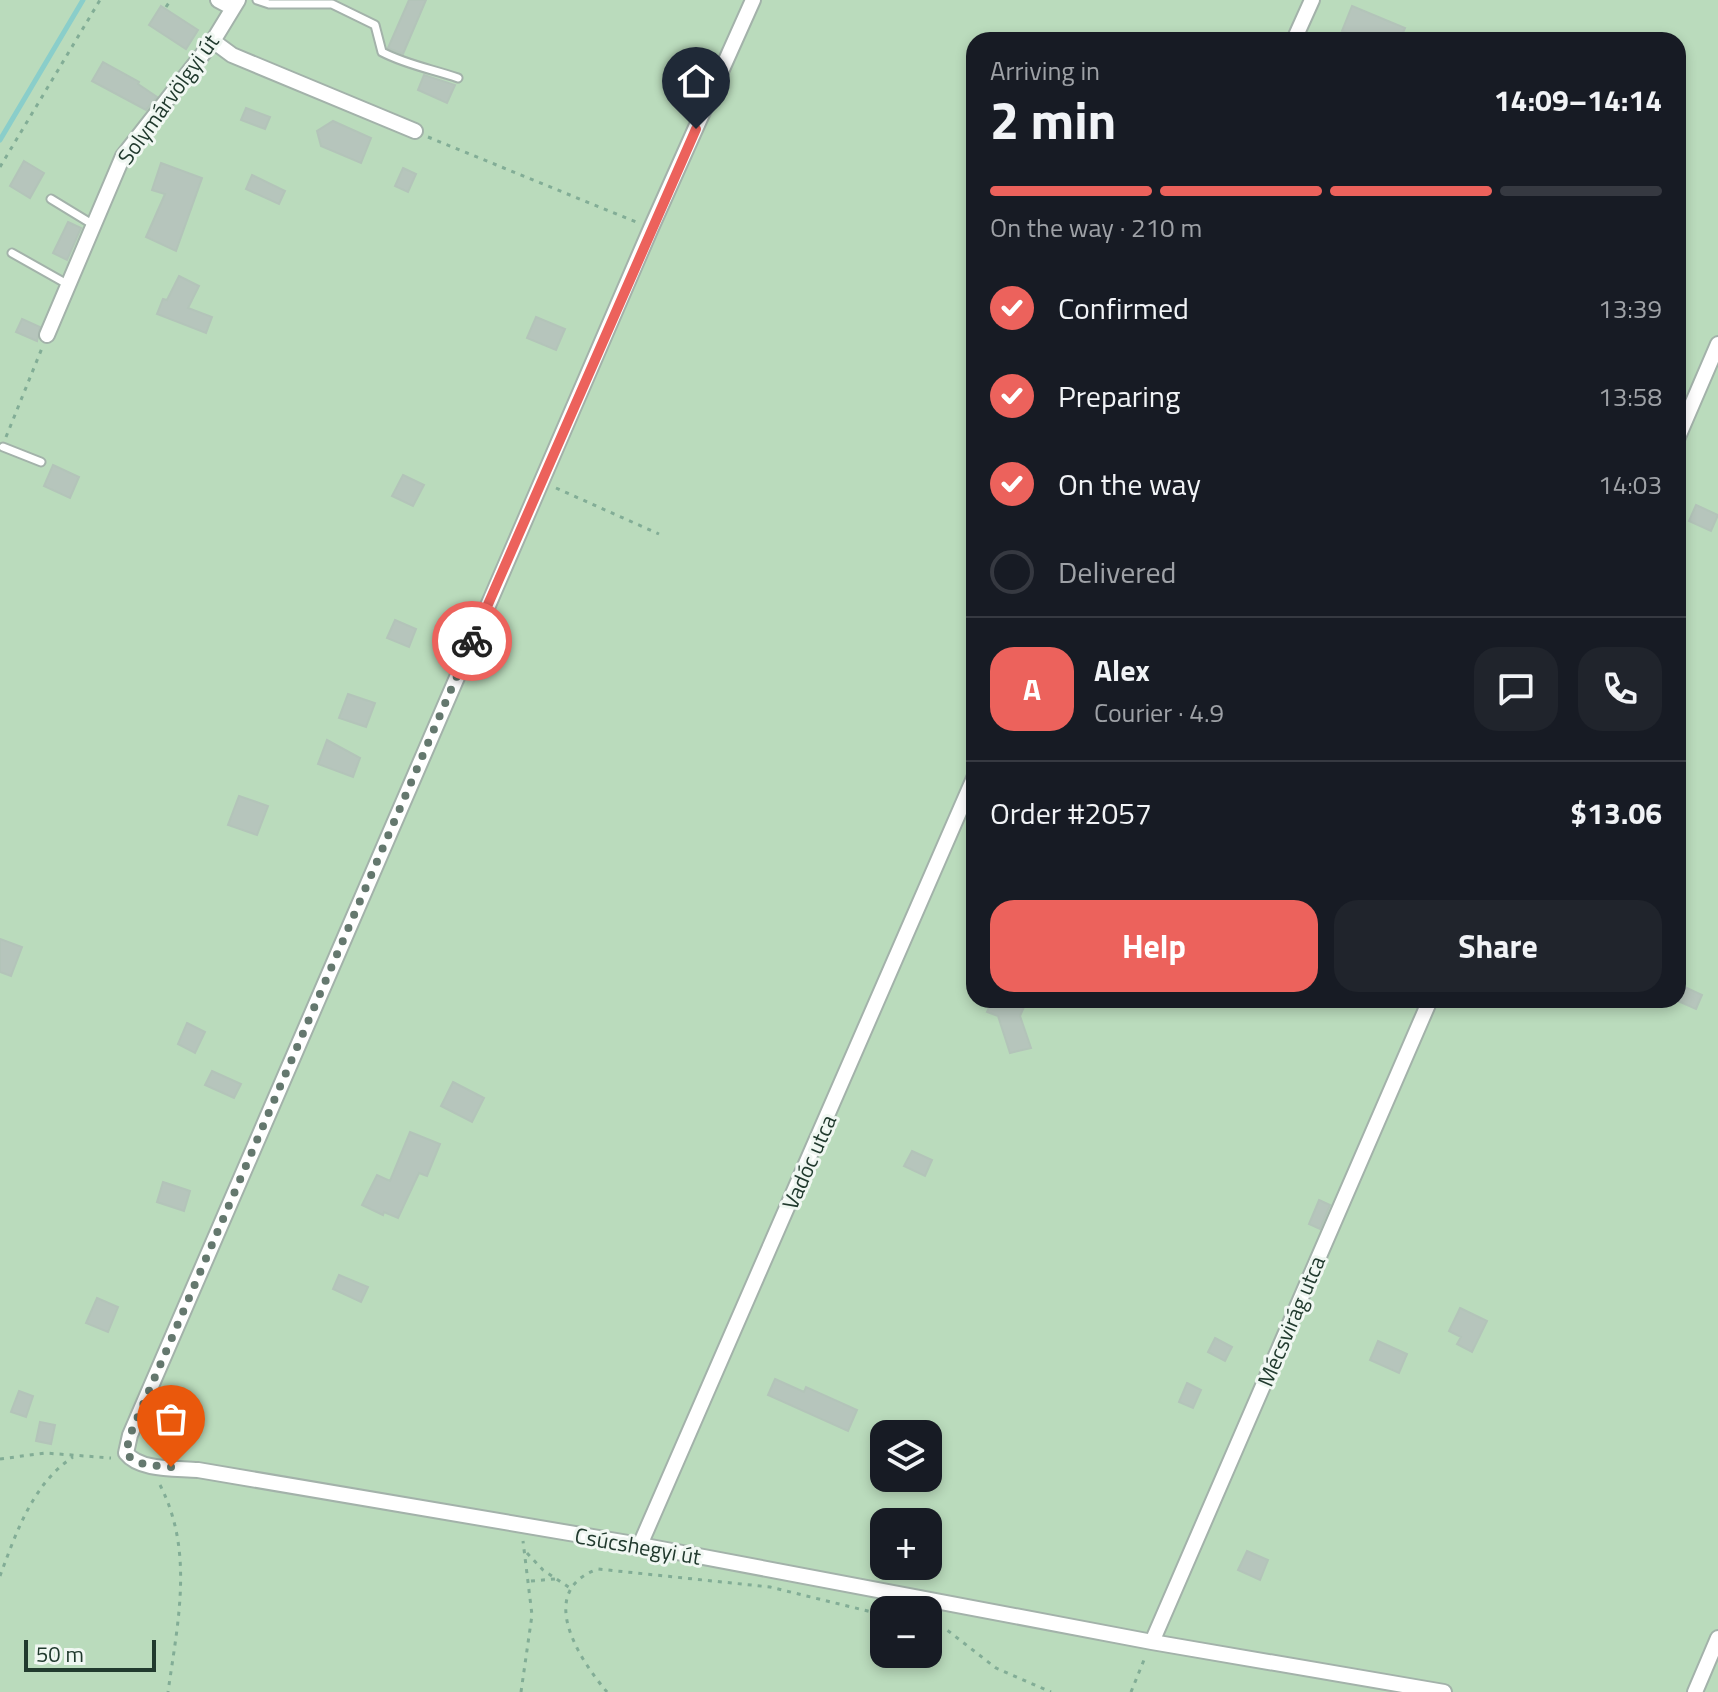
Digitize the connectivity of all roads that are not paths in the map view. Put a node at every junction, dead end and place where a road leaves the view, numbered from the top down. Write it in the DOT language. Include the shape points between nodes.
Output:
graph roads {
  1 [pos="257,0"];
  2 [pos="753,0"];
  3 [pos="1312,0"];
  4 [pos="226,2"];
  5 [pos="1298,32"];
  6 [pos="213,41"];
  7 [pos="458,78"];
  8 [pos="415,131"];
  9 [pos="51,199"];
  10 [pos="92,224"];
  11 [pos="12,253"];
  12 [pos="67,284"];
  13 [pos="47,335"];
  14 [pos="1718,344"];
  15 [pos="1686,413"];
  16 [pos="3,447"];
  17 [pos="41,462"];
  18 [pos="966,796"];
  19 [pos="1427,1008"];
  20 [pos="640,1545"];
  21 [pos="1718,1638"];
  22 [pos="1152,1642"];
  23 [pos="1444,1692"];
  24 [pos="1695,1692"];
  1 -- 7 [label="lane" via="332,4 375,25 382,52 409,66"];
  2 -- 20 [label="street, Csúcshegyi út" via="126,1453 145,1464"];
  3 -- 5 [label="street"];
  4 -- 6 [label="street, Solymárvölgyi út"];
  6 -- 8 [label="street" via="232,55"];
  6 -- 10 [label="street, Solymárvölgyi út" via="123,156"];
  9 -- 10 [label="lane"];
  10 -- 12 [label="street, Solymárvölgyi út"];
  11 -- 12 [label="lane"];
  12 -- 13 [label="street, Solymárvölgyi út"];
  14 -- 15 [label="street"];
  16 -- 17 [label="lane"];
  18 -- 20 [label="street, Vadóc utca"];
  19 -- 22 [label="street, Mécsvirág utca"];
  20 -- 22 [label="street, Csúcshegyi út"];
  21 -- 24 [label="street"];
  22 -- 23 [label="street, Csúcshegyi út"];
}
